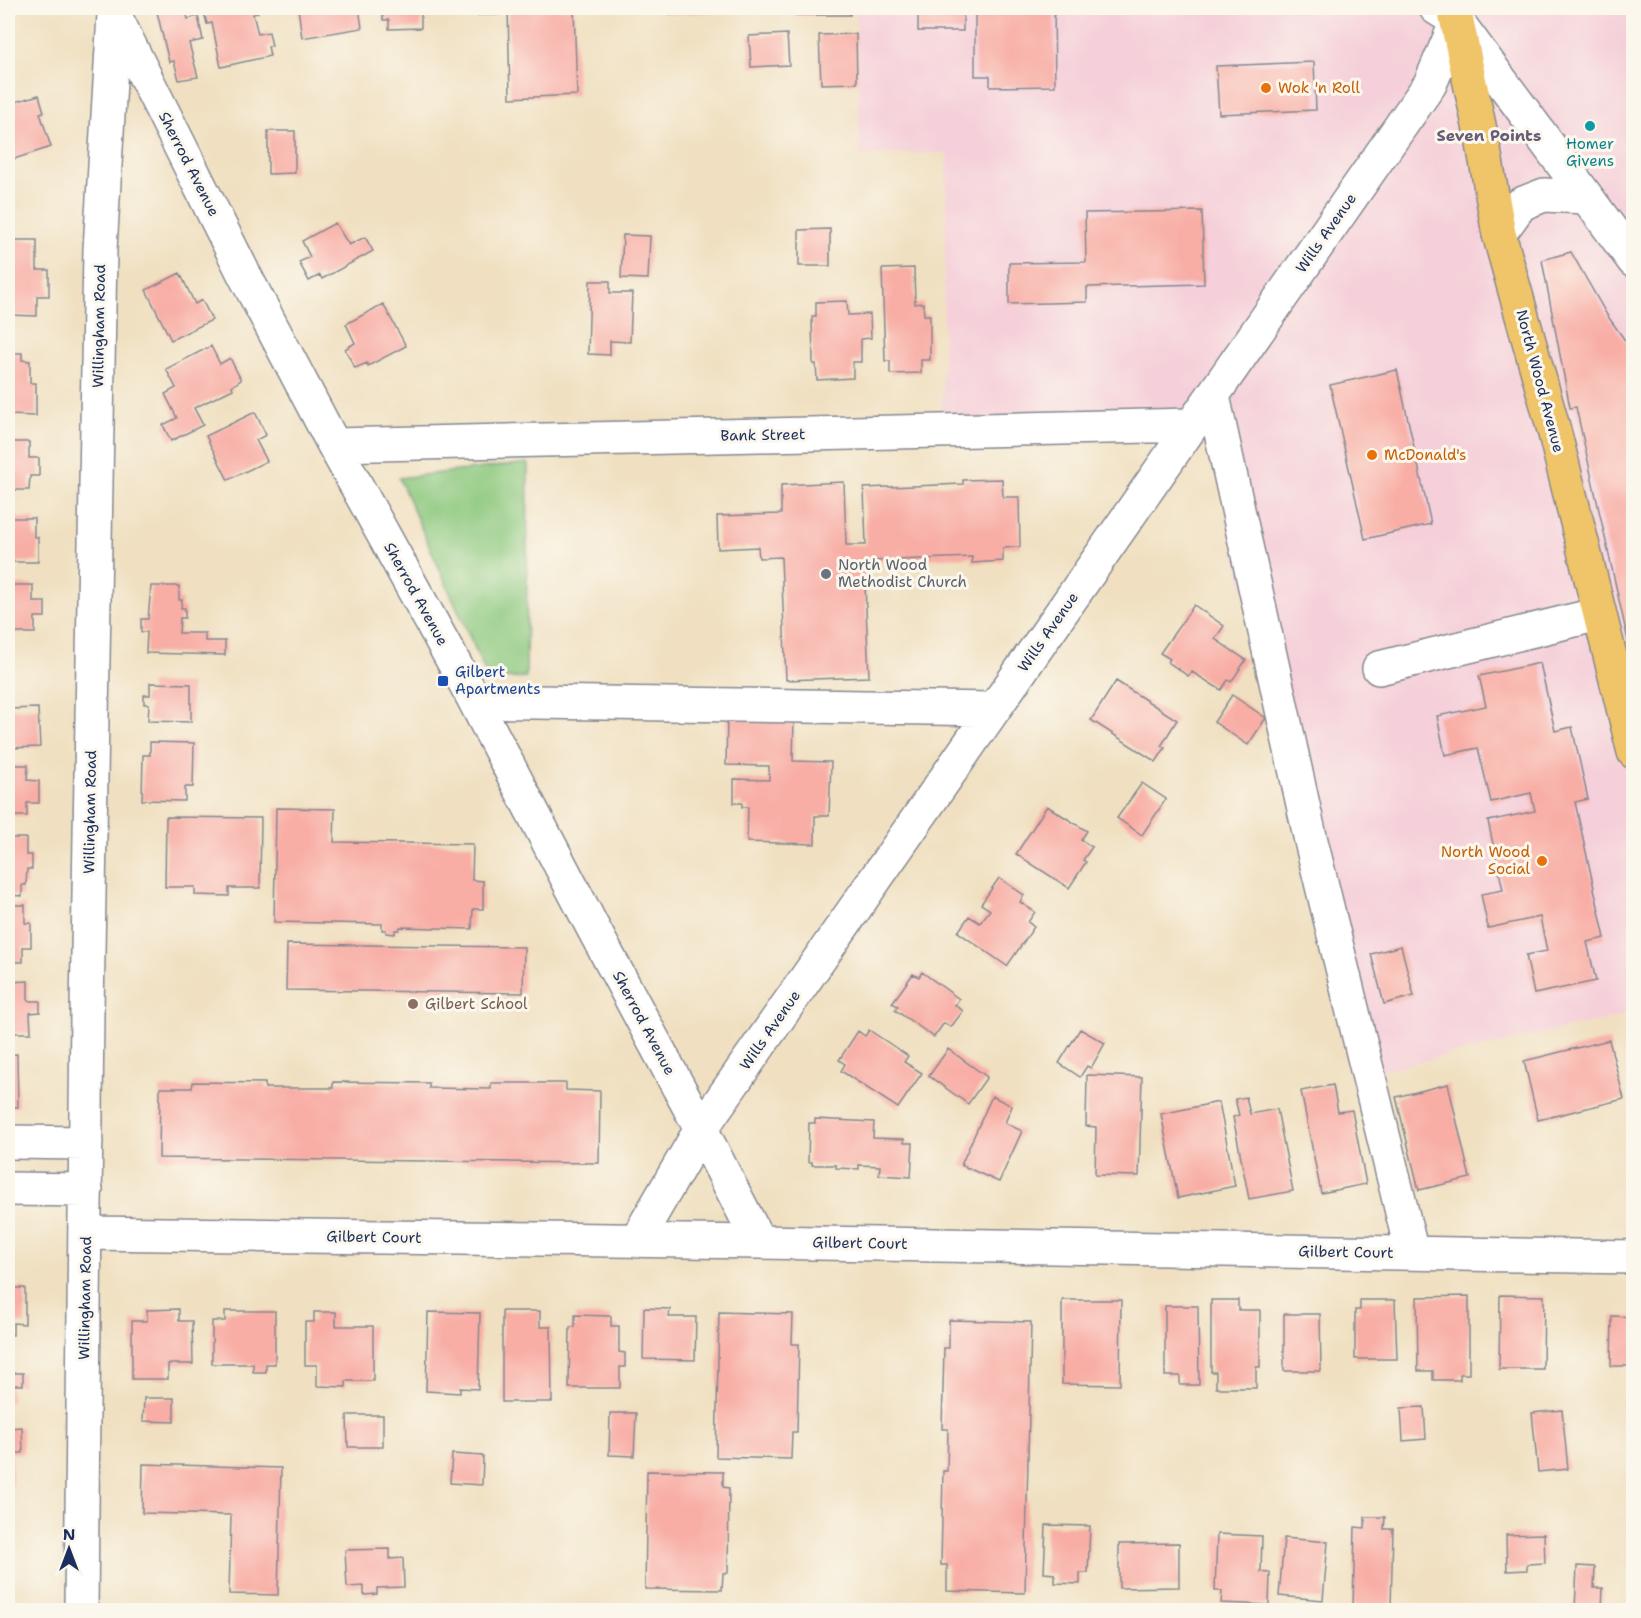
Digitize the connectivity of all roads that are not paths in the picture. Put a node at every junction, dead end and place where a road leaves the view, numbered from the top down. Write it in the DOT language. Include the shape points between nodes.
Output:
graph roads {
  1 [pos="113,11"];
  2 [pos="1455,11"];
  3 [pos="1587,197"];
  4 [pos="1499,234"];
  5 [pos="1634,261"];
  6 [pos="1213,396"];
  7 [pos="1192,425"];
  8 [pos="334,445"];
  9 [pos="1599,614"];
  10 [pos="1379,668"];
  11 [pos="475,701"];
  12 [pos="994,709"];
  13 [pos="1634,752"];
  14 [pos="701,1128"];
  15 [pos="8,1142"];
  16 [pos="86,1143"];
  17 [pos="8,1189"];
  18 [pos="86,1190"];
  19 [pos="86,1233"];
  20 [pos="636,1241"];
  21 [pos="759,1242"];
  22 [pos="1412,1253"];
  23 [pos="1634,1257"];
  24 [pos="81,1611"];
  1 -- 8 [label="street, Sherrod Avenue"];
  1 -- 16 [label="street, Willingham Road" via="100,261"];
  2 -- 3 [label="street"];
  2 -- 4 [label="main road, North Wood Avenue"];
  2 -- 6 [label="street, Wills Avenue" via="1430,84"];
  3 -- 4 [label="street" via="1544,195 1521,204"];
  3 -- 5 [label="street"];
  4 -- 9 [label="main road, North Wood Avenue" via="1555,434"];
  6 -- 7 [label="street, Wills Avenue"];
  6 -- 22 [label="street" via="1311,841"];
  7 -- 8 [label="street, Bank Street"];
  7 -- 12 [label="street, Wills Avenue"];
  8 -- 11 [label="street, Sherrod Avenue"];
  9 -- 10 [label="street"];
  9 -- 13 [label="main road, North Wood Avenue"];
  11 -- 12 [label="street"];
  11 -- 14 [label="street, Sherrod Avenue"];
  12 -- 14 [label="street, Wills Avenue"];
  14 -- 20 [label="street, Wills Avenue"];
  14 -- 21 [label="street, Sherrod Avenue"];
  15 -- 16 [label="street"];
  16 -- 18 [label="street, Willingham Road"];
  17 -- 18 [label="street"];
  18 -- 19 [label="street, Willingham Road"];
  19 -- 20 [label="street, Gilbert Court"];
  19 -- 24 [label="street, Willingham Road"];
  20 -- 21 [label="street, Gilbert Court"];
  21 -- 22 [label="street, Gilbert Court"];
  22 -- 23 [label="street, Gilbert Court"];
}
